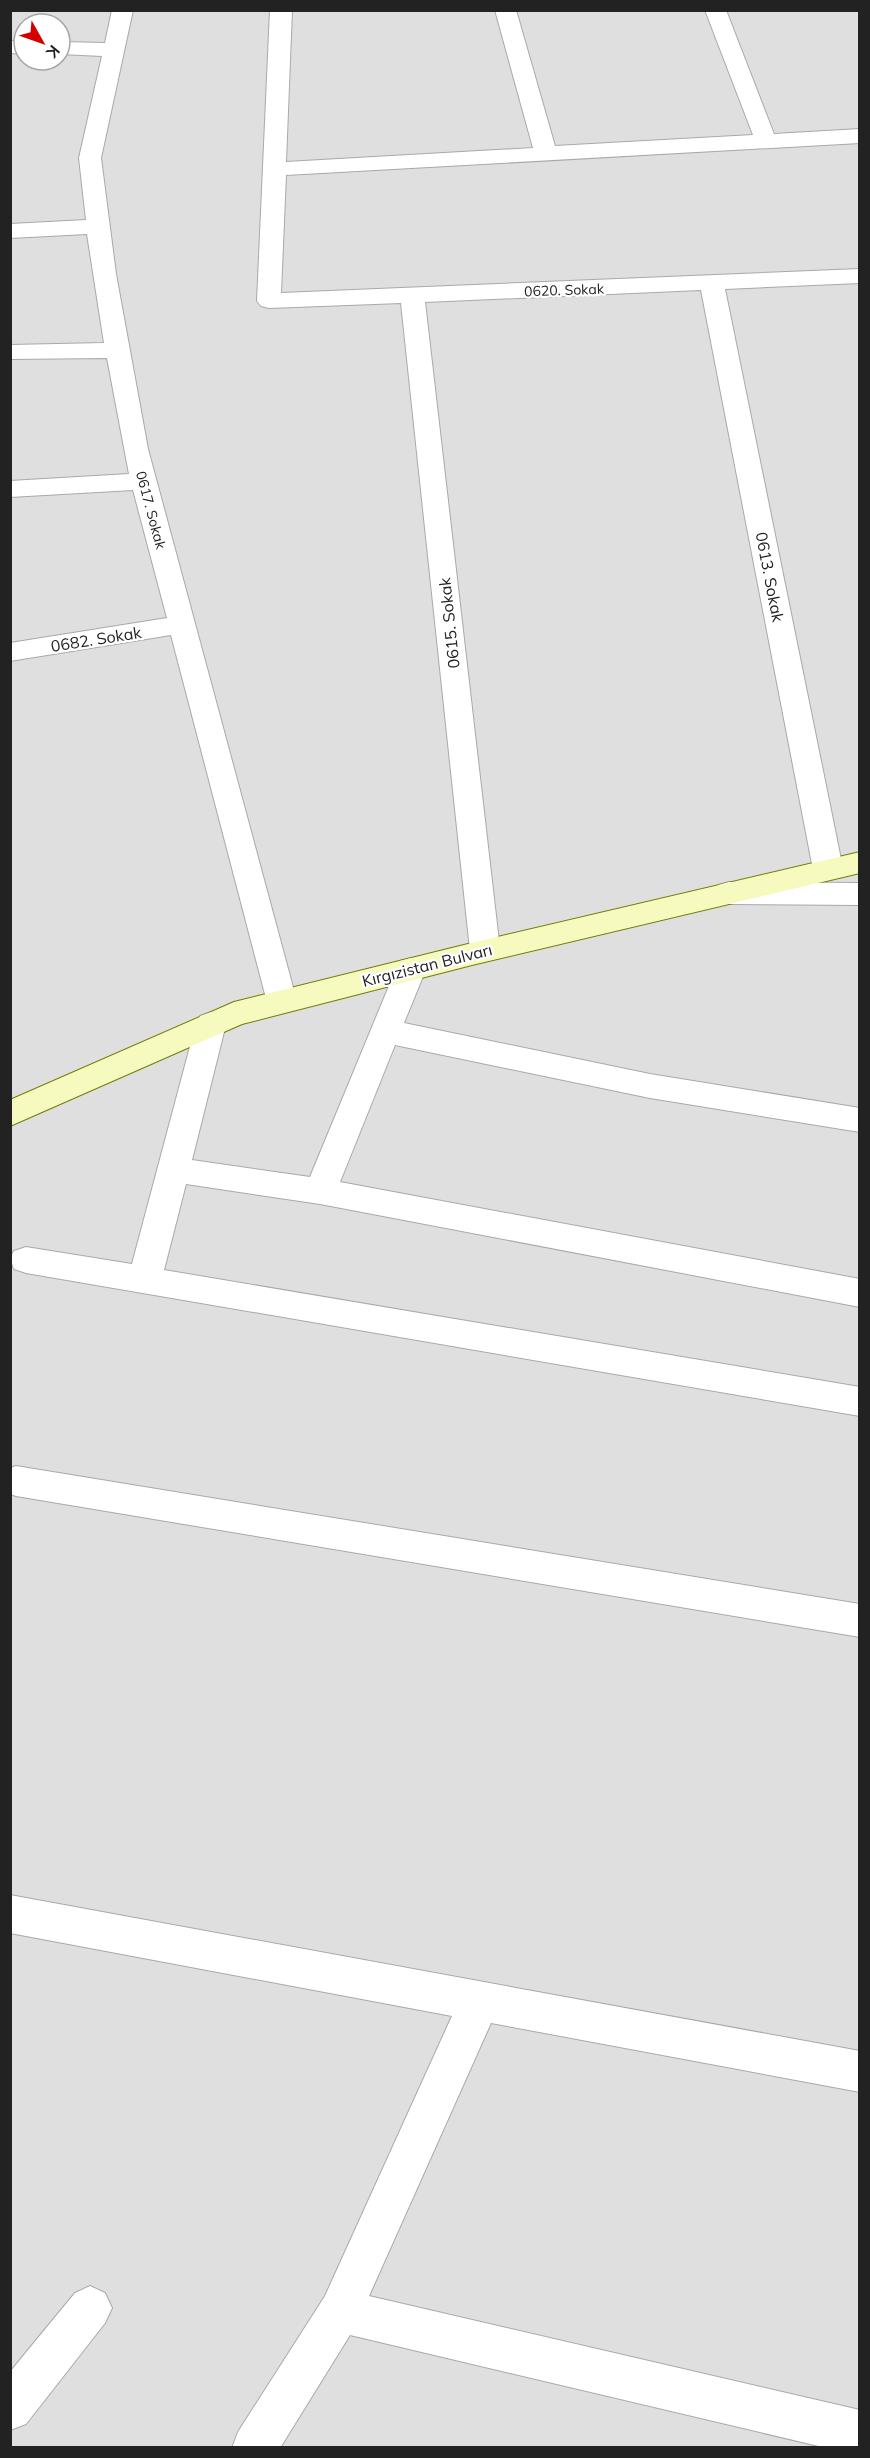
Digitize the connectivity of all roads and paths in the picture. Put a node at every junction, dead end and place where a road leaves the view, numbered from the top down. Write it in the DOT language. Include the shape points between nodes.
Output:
graph roads {
  1 [pos="123,10"];
  2 [pos="281,10"];
  3 [pos="505,10"];
  4 [pos="715,10"];
  5 [pos="72,48"];
  6 [pos="114,50"];
  7 [pos="860,136"];
  8 [pos="766,141"];
  9 [pos="546,153"];
  10 [pos="274,169"];
  11 [pos="98,226"];
  12 [pos="10,231"];
  13 [pos="860,276"];
  14 [pos="712,284"];
  15 [pos="412,295"];
  16 [pos="117,350"];
  17 [pos="10,352"];
  18 [pos="143,481"];
  19 [pos="10,489"];
  20 [pos="181,625"];
  21 [pos="10,652"];
  22 [pos="860,862"];
  23 [pos="828,869"];
  24 [pos="727,893"];
  25 [pos="860,894"];
  26 [pos="485,950"];
  27 [pos="411,969"];
  28 [pos="282,1002"];
  29 [pos="211,1024"];
  30 [pos="385,1031"];
  31 [pos="10,1114"];
  32 [pos="860,1120"];
  33 [pos="174,1170"];
  34 [pos="320,1191"];
  35 [pos="26,1260"];
  36 [pos="146,1280"];
  37 [pos="860,1293"];
  38 [pos="860,1402"];
  39 [pos="16,1480"];
  40 [pos="860,1621"];
  41 [pos="10,1914"];
  42 [pos="480,2001"];
  43 [pos="860,2072"];
  44 [pos="90,2308"];
  45 [pos="340,2311"];
  46 [pos="10,2408"];
  47 [pos="860,2433"];
  48 [pos="254,2448"];
  1 -- 6 [label="street, 0617. Sokak"];
  2 -- 10 [label="street"];
  3 -- 9 [label="street"];
  4 -- 8 [label="street"];
  5 -- 6 [label="street"];
  6 -- 11 [label="street, 0617. Sokak" via="90,158"];
  7 -- 8 [label="street"];
  8 -- 9 [label="street"];
  9 -- 10 [label="street"];
  10 -- 15 [label="street, 0620. Sokak" via="269,301"];
  11 -- 12 [label="street"];
  11 -- 16 [label="street, 0617. Sokak"];
  13 -- 14 [label="street, 0620. Sokak"];
  14 -- 15 [label="street, 0620. Sokak"];
  14 -- 23 [label="street, 0613. Sokak"];
  15 -- 26 [label="street, 0615. Sokak"];
  16 -- 17 [label="street"];
  16 -- 18 [label="street, 0617. Sokak"];
  18 -- 19 [label="street"];
  18 -- 20 [label="street, 0617. Sokak"];
  20 -- 21 [label="street, 0682. Sokak"];
  20 -- 28 [label="street, 0617. Sokak"];
  22 -- 23 [label="street, Kırgızistan Bulvarı"];
  23 -- 24 [label="street, Kırgızistan Bulvarı"];
  24 -- 25 [label="street"];
  24 -- 26 [label="street, Kırgızistan Bulvarı"];
  26 -- 27 [label="street, Kırgızistan Bulvarı"];
  27 -- 28 [label="street, Kırgızistan Bulvarı"];
  27 -- 30 [label="street"];
  28 -- 29 [label="street, Kırgızistan Bulvarı"];
  29 -- 31 [label="street, Kırgızistan Bulvarı"];
  29 -- 33 [label="street"];
  30 -- 32 [label="street" via="650,1086"];
  30 -- 34 [label="street"];
  33 -- 34 [label="street"];
  33 -- 36 [label="street"];
  34 -- 37 [label="street"];
  35 -- 36 [label="street"];
  36 -- 38 [label="street"];
  39 -- 40 [label="street"];
  41 -- 42 [label="street"];
  42 -- 43 [label="street"];
  42 -- 45 [label="street"];
  44 -- 46 [label="street"];
  45 -- 47 [label="street"];
  45 -- 48 [label="street"];
}
